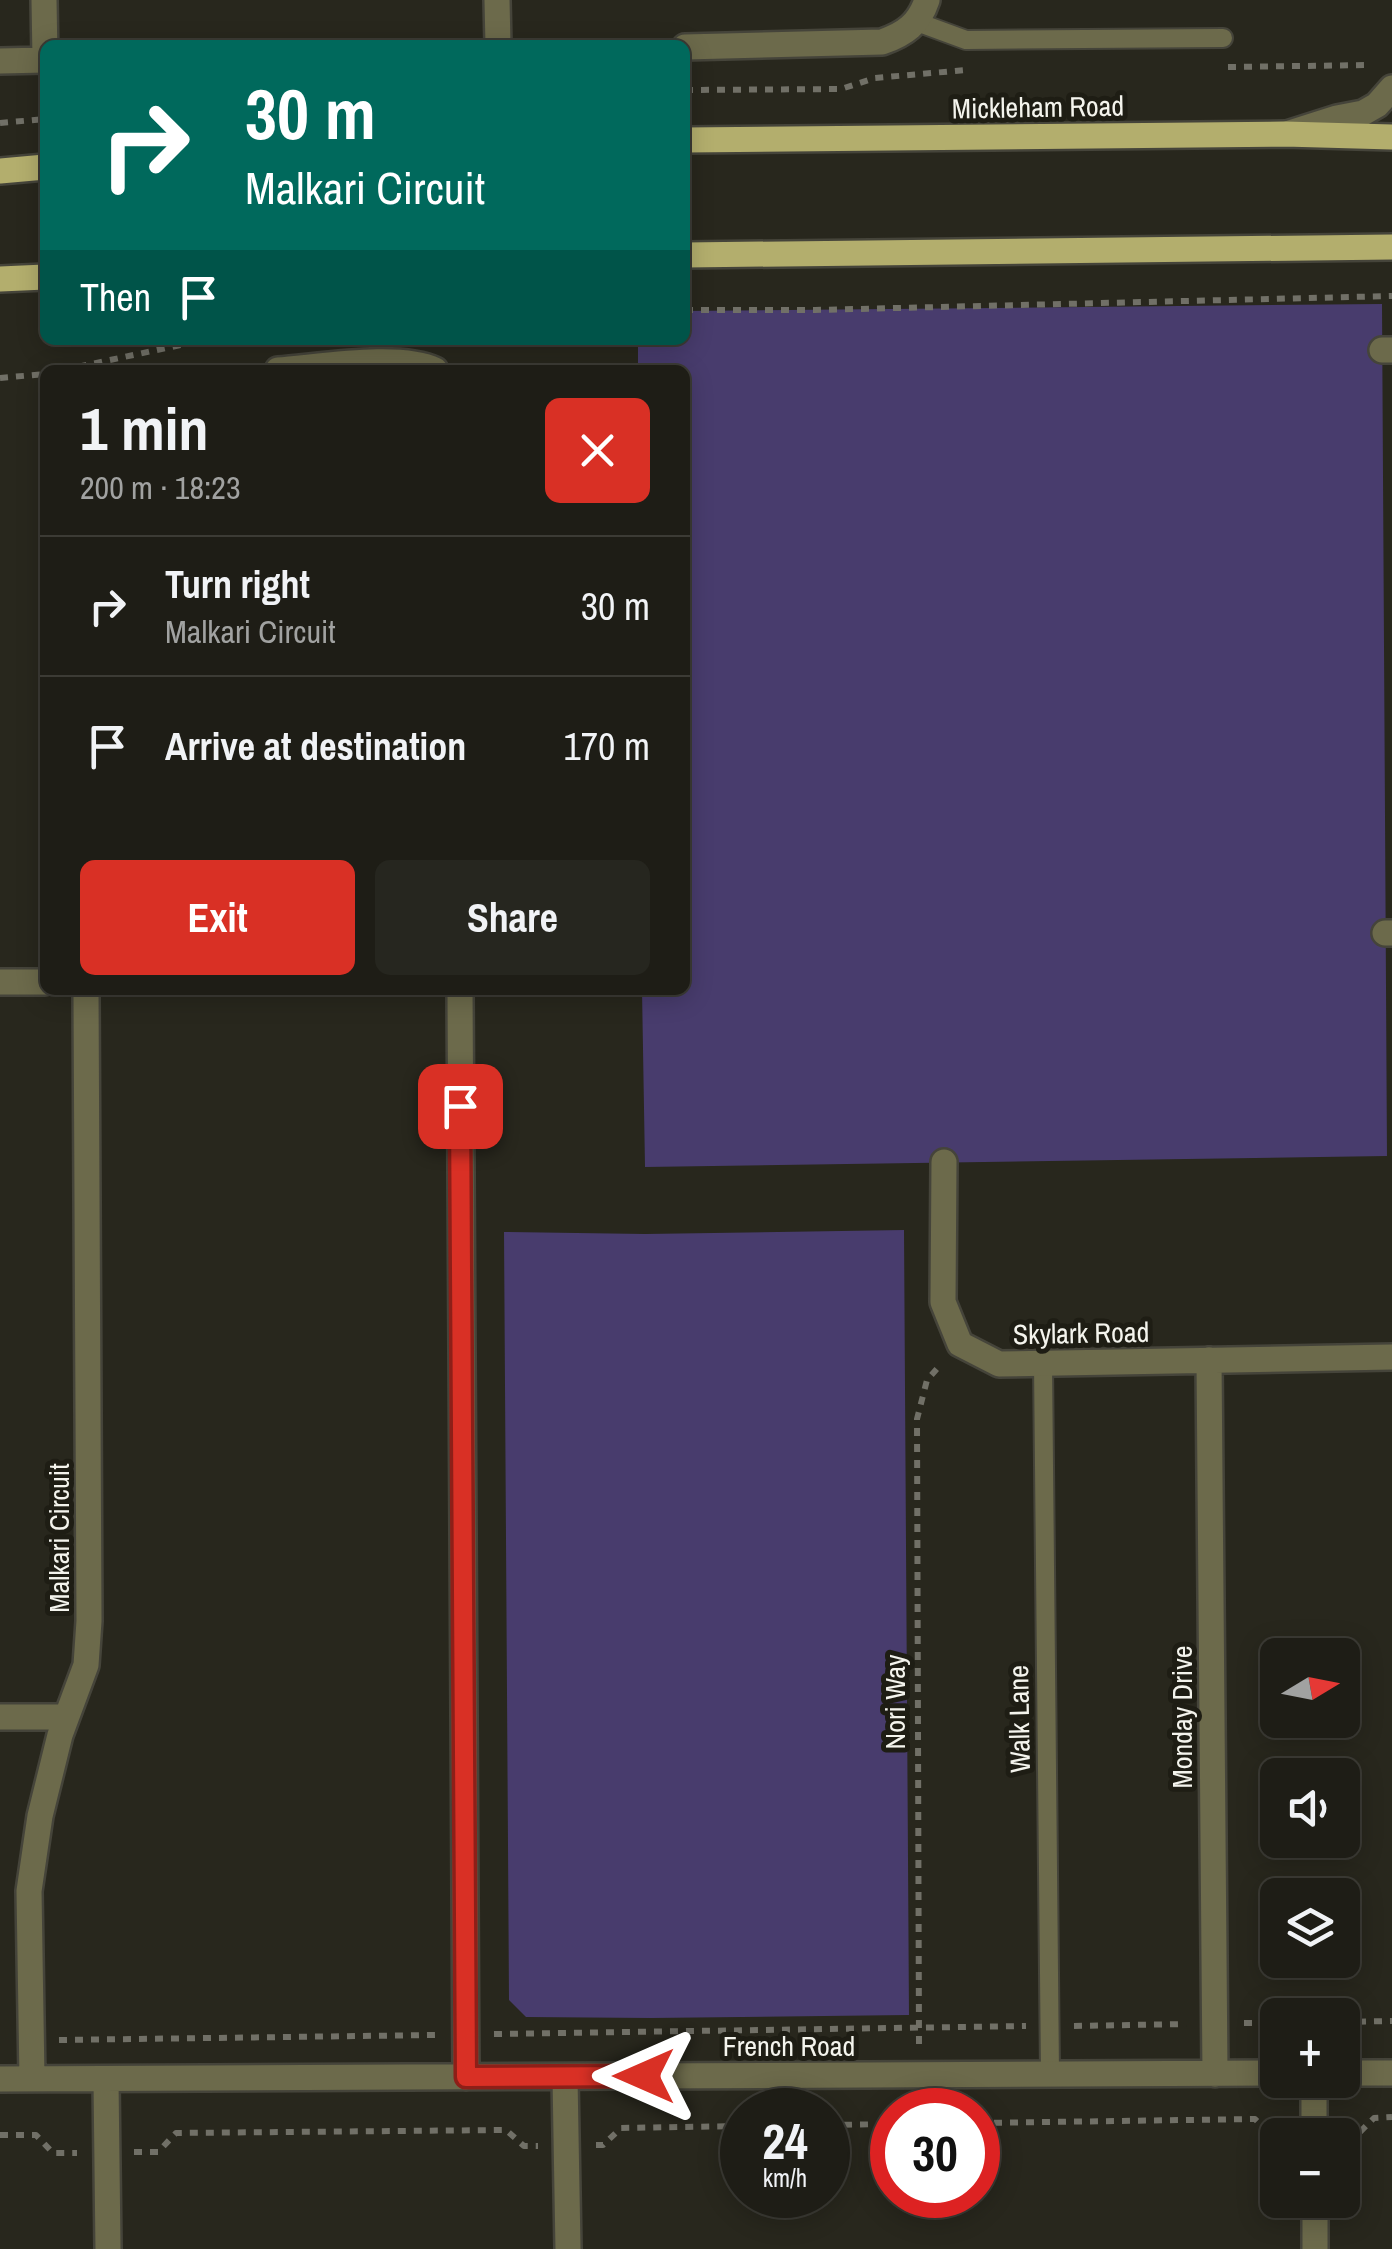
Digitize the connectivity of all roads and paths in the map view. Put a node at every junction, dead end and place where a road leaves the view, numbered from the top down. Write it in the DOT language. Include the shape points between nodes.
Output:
graph roads {
  1 [pos="44,0"];
  2 [pos="498,0"];
  3 [pos="922,11"];
  4 [pos="1223,38"];
  5 [pos="45,40"];
  6 [pos="498,40"];
  7 [pos="690,47"];
  8 [pos="40,59"];
  9 [pos="0,61"];
  10 [pos="1376,64"];
  11 [pos="1223,68"];
  12 [pos="966,70"];
  13 [pos="1392,88"];
  14 [pos="690,90"];
  15 [pos="40,120"];
  16 [pos="0,123"];
  17 [pos="1285,134"];
  18 [pos="1392,136"];
  19 [pos="690,140"];
  20 [pos="40,167"];
  21 [pos="0,171"];
  22 [pos="1392,247"];
  23 [pos="690,255"];
  24 [pos="40,277"];
  25 [pos="0,279"];
  26 [pos="1392,296"];
  27 [pos="690,310"];
  28 [pos="180,345"];
  29 [pos="86,365"];
  30 [pos="344,365"];
  31 [pos="426,365"];
  32 [pos="40,374"];
  33 [pos="0,378"];
  34 [pos="0,982"];
  35 [pos="40,982"];
  36 [pos="86,995"];
  37 [pos="460,995"];
  38 [pos="944,1162"];
  39 [pos="960,1344"];
  40 [pos="1392,1357"];
  41 [pos="1209,1360"];
  42 [pos="1043,1363"];
  43 [pos="0,1717"];
  44 [pos="65,1717"];
  45 [pos="1392,2021"];
  46 [pos="1360,2022"];
  47 [pos="1260,2023"];
  48 [pos="1214,2024"];
  49 [pos="1050,2026"];
  50 [pos="919,2028"];
  51 [pos="466,2034"];
  52 [pos="32,2040"];
  53 [pos="1360,2073"];
  54 [pos="1392,2073"];
  55 [pos="920,2074"];
  56 [pos="1050,2074"];
  57 [pos="1215,2074"];
  58 [pos="1260,2074"];
  59 [pos="466,2077"];
  60 [pos="564,2077"];
  61 [pos="0,2079"];
  62 [pos="32,2079"];
  63 [pos="106,2080"];
  64 [pos="1000,2123"];
  65 [pos="1260,2123"];
  66 [pos="720,2126"];
  67 [pos="0,2135"];
  68 [pos="566,2146"];
  69 [pos="107,2153"];
  70 [pos="1315,2218"];
  71 [pos="108,2249"];
  72 [pos="568,2249"];
  73 [pos="1315,2249"];
  1 -- 5 [label="street"];
  2 -- 6 [label="street"];
  3 -- 4 [label="lane" via="966,40"];
  3 -- 7 [label="street" via="900,36 882,42"];
  8 -- 9 [label="street"];
  10 -- 11 [label="path"];
  12 -- 14 [label="path" via="875,78 841,89"];
  13 -- 17 [label="street" via="1364,113"];
  15 -- 16 [label="path"];
  17 -- 18 [label="main road, Mickleham Road"];
  17 -- 19 [label="main road, Mickleham Road"];
  20 -- 21 [label="main road"];
  22 -- 23 [label="main road"];
  24 -- 25 [label="main road"];
  26 -- 27 [label="path"];
  28 -- 29 [label="path"];
  30 -- 31 [label="street"];
  32 -- 33 [label="path"];
  34 -- 35 [label="street"];
  36 -- 44 [label="street, Malkari Circuit" via="89,1621 86,1664"];
  37 -- 51 [label="street"];
  38 -- 39 [label="street" via="943,1302"];
  39 -- 42 [label="street, Skylark Road" via="999,1364"];
  39 -- 50 [label="path, Nori Way" via="927,1380 916,1419"];
  40 -- 41 [label="street, Skylark Road"];
  41 -- 42 [label="street, Skylark Road"];
  41 -- 48 [label="street, Monday Drive"];
  42 -- 49 [label="lane, Walk Lane"];
  43 -- 44 [label="street"];
  44 -- 52 [label="street, Malkari Circuit" via="29,1891"];
  45 -- 46 [label="path"];
  47 -- 48 [label="path"];
  48 -- 49 [label="path"];
  48 -- 57 [label="street, Monday Drive"];
  49 -- 50 [label="path"];
  49 -- 56 [label="lane, Walk Lane"];
  50 -- 51 [label="path"];
  50 -- 55 [label="path, Nori Way"];
  51 -- 52 [label="path"];
  51 -- 59 [label="street"];
  52 -- 62 [label="street, Malkari Circuit"];
  53 -- 54 [label="street"];
  55 -- 56 [label="street, French Road"];
  55 -- 60 [label="street, French Road"];
  56 -- 57 [label="street, French Road"];
  57 -- 58 [label="street, French Road"];
  59 -- 60 [label="street, French Road"];
  59 -- 63 [label="street, French Road"];
  60 -- 68 [label="street"];
  61 -- 62 [label="street, French Road"];
  62 -- 63 [label="street, French Road"];
  63 -- 69 [label="street"];
  64 -- 65 [label="path" via="1255,2118"];
  66 -- 68 [label="path" via="622,2128 603,2146"];
  67 -- 69 [label="path" via="36,2135 53,2153"];
  68 -- 69 [label="path" via="524,2146 506,2130 176,2134 158,2152"];
  68 -- 72 [label="street"];
  69 -- 71 [label="street"];
  70 -- 73 [label="street"];
}
